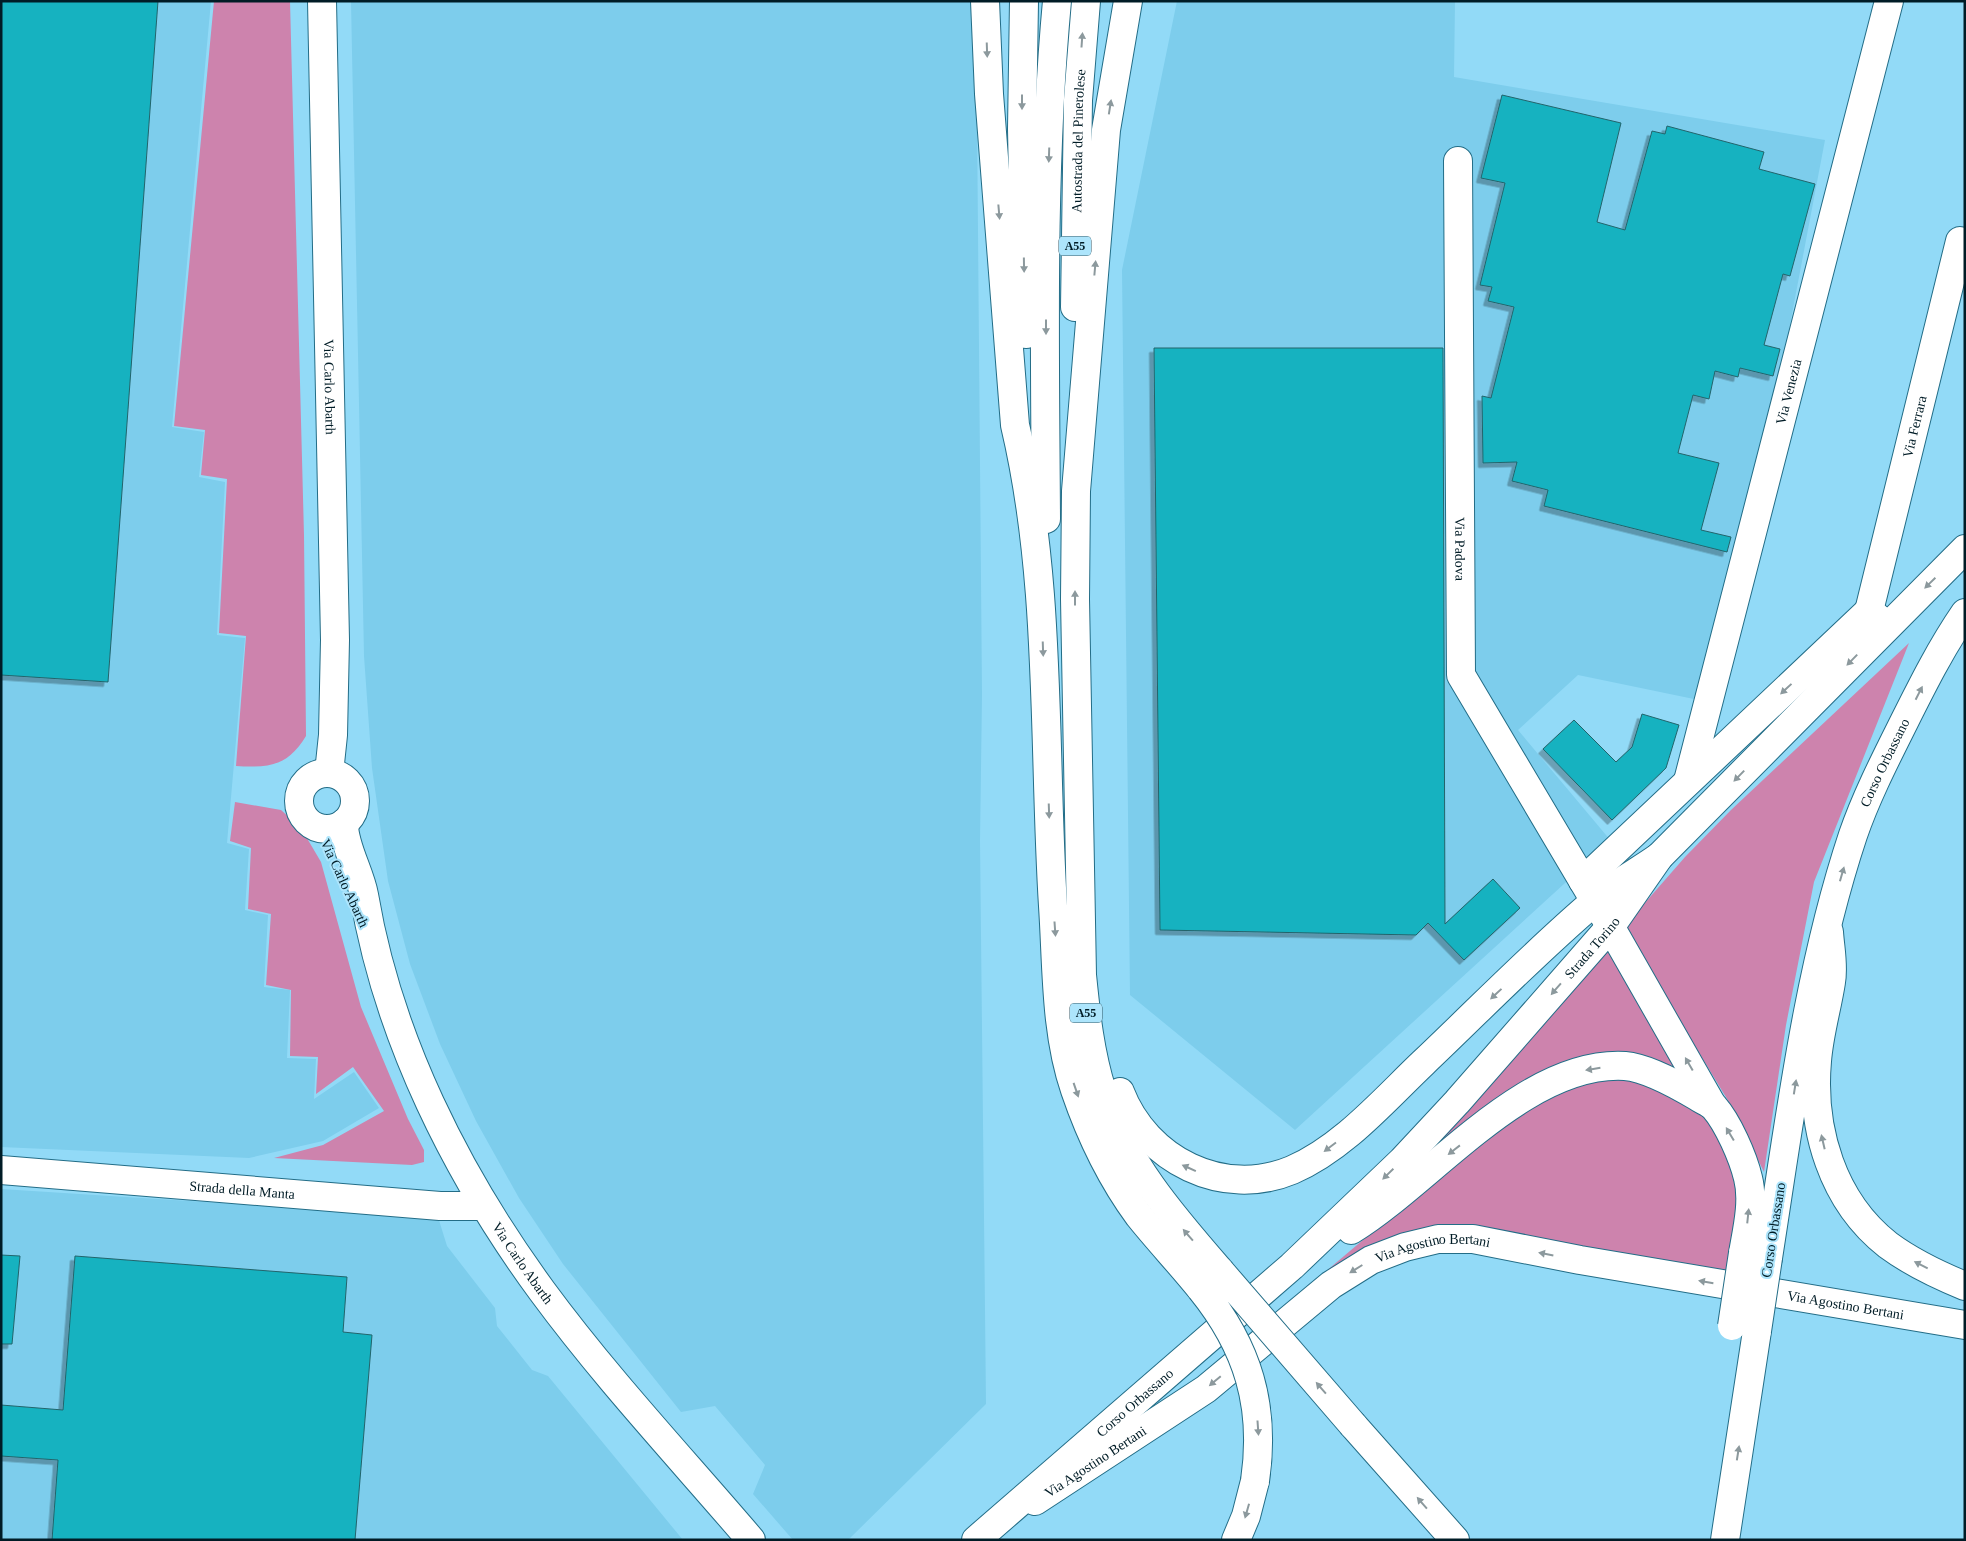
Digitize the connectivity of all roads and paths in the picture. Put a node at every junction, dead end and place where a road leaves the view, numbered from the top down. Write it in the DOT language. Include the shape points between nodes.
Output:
graph roads {
  1 [pos="322,1"];
  2 [pos="986,1"];
  3 [pos="1024,1"];
  4 [pos="1057,1"];
  5 [pos="1086,1"];
  6 [pos="1128,1"];
  7 [pos="1889,1"];
  8 [pos="1458,161"];
  9 [pos="1960,241"];
  10 [pos="1024,462"];
  11 [pos="1076,491"];
  12 [pos="1965,549"];
  13 [pos="1041,600"];
  14 [pos="1965,613"];
  15 [pos="1878,618"];
  16 [pos="1076,716"];
  17 [pos="329,773"];
  18 [pos="1688,781"];
  19 [pos="332,825"];
  20 [pos="1660,857"];
  21 [pos="1589,891"];
  22 [pos="1828,921"];
  23 [pos="1611,926"];
  24 [pos="1713,1106"];
  25 [pos="1,1170"];
  26 [pos="484,1206"];
  27 [pos="1756,1255"];
  28 [pos="1292,1266"];
  29 [pos="1210,1280"];
  30 [pos="1965,1286"];
  31 [pos="1965,1325"];
  32 [pos="979,1538"];
  33 [pos="750,1540"];
  34 [pos="1236,1540"];
  35 [pos="1454,1540"];
  36 [pos="1724,1540"];
  1 -- 17 [label="main road, Via Carlo Abarth" via="335,640"];
  2 -- 10 [label="main road, one-way" via="989,94 1015,425"];
  3 -- 10 [label="main road, one-way" via="1022,129 1028,419"];
  4 -- 13 [label="main road, A55, one-way" via="1052,53 1047,226 1046,536"];
  11 -- 5 [label="main road, Autostrada del Pinerolese / A55, one-way" via="1076,166"];
  11 -- 6 [label="main road, one-way" via="1106,130"];
  7 -- 18 [label="main road, Via Venezia"];
  8 -- 21 [label="main road, Via Padova" via="1461,675"];
  9 -- 15 [label="main road, Via Ferrara"];
  10 -- 13 [label="main road"];
  16 -- 11 [label="main road, A55, one-way"];
  12 -- 15 [label="main road, Strada Torino, one-way"];
  13 -- 29 [label="main road, A55, one-way" via="1052,881 1065,1056 1093,1135 1139,1215"];
  22 -- 14 [label="main road, Corso Orbassano, one-way" via="1853,834 1887,756 1942,646"];
  15 -- 18 [label="main road, Strada Torino, one-way"];
  15 -- 20 [label="main road, Strada Torino, one-way"];
  21 -- 16 [label="main road, one-way" via="1367,1116 1309,1162 1280,1174 1250,1180 1223,1178 1192,1169 1166,1155 1145,1135 1129,1111 1110,1061 1099,985 1096,861"];
  29 -- 16 [label="main road, A55, one-way" via="1175,1219 1132,1157 1113,1121 1094,1062 1082,976"];
  17 -- 19 [label="main road, Via Carlo Abarth" via="346,781 355,797 354,807"];
  17 -- 19 [label="main road, Via Carlo Abarth" via="307,781 299,803 306,818"];
  18 -- 21 [label="main road, Strada Torino"];
  19 -- 26 [label="main road, Via Carlo Abarth" via="336,860 371,938 379,970 414,1065"];
  20 -- 21 [label="main road"];
  20 -- 23 [label="main road, Strada Torino"];
  21 -- 23 [label="main road, Via Padova"];
  27 -- 22 [label="main road, Corso Orbassano, one-way"];
  30 -- 22 [label="main road, Corso Orbassano, one-way" via="1909,1259 1866,1224 1846,1199 1823,1148 1815,1093 1817,1059 1832,979"];
  24 -- 23 [label="main road, Via Padova, one-way"];
  23 -- 28 [label="main road, Strada Torino, one-way" via="1458,1102 1402,1161"];
  27 -- 24 [label="main road, Via Padova, one-way" via="1749,1179 1734,1140"];
  24 -- 28 [label="main road, one-way" via="1671,1081 1626,1066 1592,1068 1562,1076 1516,1103 1358,1226"];
  25 -- 26 [label="main road, Strada della Manta" via="440,1206"];
  26 -- 33 [label="main road, Via Carlo Abarth" via="566,1323"];
  36 -- 27 [label="main road, Corso Orbassano, one-way, bridge" via="1747,1389 1745,1328"];
  28 -- 32 [label="main road, Corso Orbassano"];
  29 -- 34 [label="main road, one-way, bridge" via="1250,1378 1259,1429 1255,1481"];
  35 -- 29 [label="main road, one-way, bridge" via="1353,1424"];
  31 -- 32 [label="main road, Via Agostino Bertani, one-way" via="1473,1239 1438,1239 1371,1260 1330,1285 1206,1389"];
}
